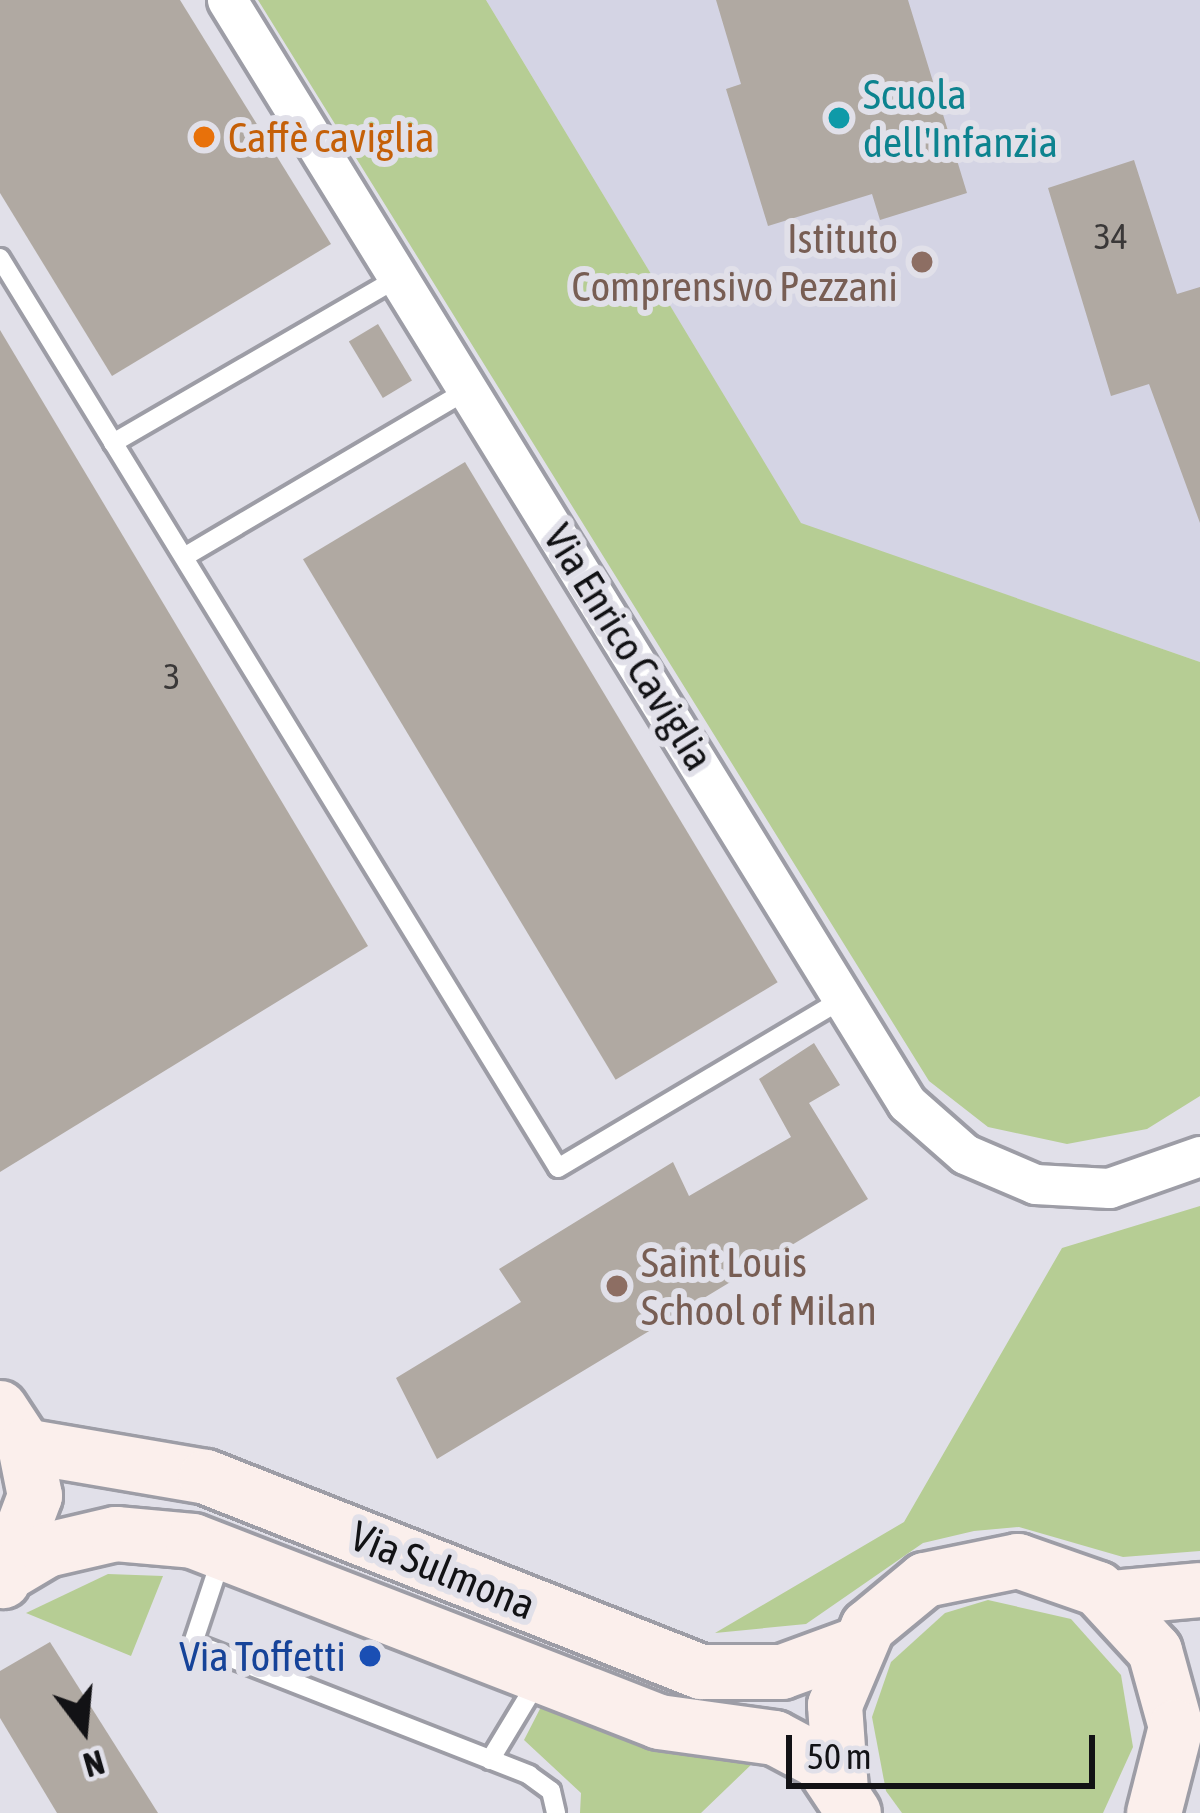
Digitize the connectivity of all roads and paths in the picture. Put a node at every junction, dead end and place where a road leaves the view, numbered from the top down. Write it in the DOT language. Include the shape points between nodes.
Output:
graph roads {
  1 [pos="227,0"];
  2 [pos="0,258"];
  3 [pos="401,276"];
  4 [pos="470,388"];
  5 [pos="113,443"];
  6 [pos="184,557"];
  7 [pos="844,998"];
  8 [pos="1200,1156"];
  9 [pos="12,1427"];
  10 [pos="224,1551"];
  11 [pos="5,1578"];
  12 [pos="1200,1590"];
  13 [pos="1112,1598"];
  14 [pos="856,1645"];
  15 [pos="539,1678"];
  16 [pos="1188,1718"];
  17 [pos="490,1760"];
  18 [pos="847,1802"];
  19 [pos="556,1813"];
  20 [pos="1154,1813"];
  1 -- 3 [label="street, Via Enrico Caviglia"];
  2 -- 5 [label="lane"];
  3 -- 4 [label="street, Via Enrico Caviglia"];
  3 -- 5 [label="lane"];
  4 -- 6 [label="lane"];
  4 -- 7 [label="street, Via Enrico Caviglia"];
  5 -- 6 [label="lane"];
  6 -- 7 [label="lane" via="558,1168"];
  7 -- 8 [label="street, Via Enrico Caviglia" via="907,1103 965,1154 1035,1184 1109,1188"];
  9 -- 11 [label="street" via="35,1505"];
  9 -- 14 [label="street, Via Sulmona" via="206,1477 701,1672 782,1672"];
  10 -- 11 [label="street, Via Sulmona" via="116,1534 47,1550"];
  10 -- 15 [label="street, Via Sulmona"];
  10 -- 17 [label="lane" via="193,1643"];
  12 -- 13 [label="street"];
  13 -- 14 [label="street, Via Sulmona" via="1050,1567 976,1563 907,1591"];
  13 -- 16 [label="street, Via Sulmona" via="1155,1651"];
  14 -- 18 [label="street, Via Sulmona" via="835,1705"];
  15 -- 17 [label="lane, Via Sulmona"];
  15 -- 18 [label="street, Via Sulmona" via="659,1722 776,1738 820,1762"];
  16 -- 20 [label="street, Via Sulmona"];
  17 -- 19 [label="lane" via="551,1791"];
}
